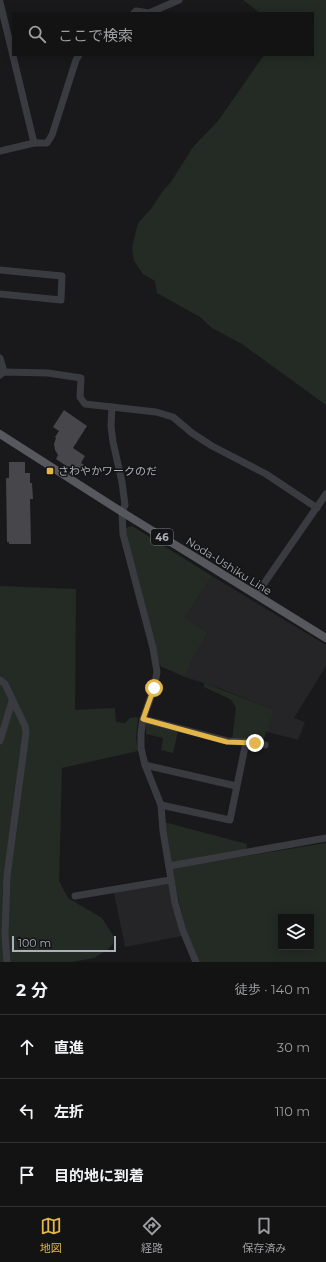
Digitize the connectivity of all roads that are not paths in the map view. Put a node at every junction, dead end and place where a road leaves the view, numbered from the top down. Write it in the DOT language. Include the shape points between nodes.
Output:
graph roads {
  1 [pos="179,0"];
  2 [pos="0,2"];
  3 [pos="151,12"];
  4 [pos="12,52"];
  5 [pos="13,56"];
  6 [pos="78,56"];
  7 [pos="34,143"];
  8 [pos="0,151"];
  9 [pos="0,270"];
  10 [pos="0,294"];
  11 [pos="0,358"];
  12 [pos="2,373"];
  13 [pos="112,407"];
  14 [pos="0,434"];
  15 [pos="326,494"];
  16 [pos="317,508"];
  17 [pos="122,512"];
  18 [pos="256,596"];
  19 [pos="326,638"];
  20 [pos="0,680"];
  21 [pos="12,701"];
  22 [pos="143,719"];
  23 [pos="0,741"];
  24 [pos="246,742"];
  25 [pos="265,745"];
  26 [pos="146,765"];
  27 [pos="236,786"];
  28 [pos="161,805"];
  29 [pos="326,838"];
  30 [pos="169,866"];
  31 [pos="170,880"];
  32 [pos="75,896"];
  33 [pos="7,962"];
  34 [pos="195,962"];
  1 -- 3 [label="street"];
  2 -- 4 [label="street"];
  5 -- 7 [label="street"];
  6 -- 7 [label="street" via="52,135 46,143"];
  7 -- 8 [label="street"];
  9 -- 10 [label="street" via="62,276 61,300"];
  11 -- 12 [label="street"];
  12 -- 13 [label="street" via="48,373 80,378 80,397 85,404"];
  13 -- 16 [label="street" via="156,412 173,417 212,446 266,474"];
  13 -- 17 [label="street" via="113,442 125,505"];
  14 -- 17 [label="main road, Noda-Ushiku Line / 46"];
  15 -- 16 [label="street"];
  16 -- 18 [label="street"];
  17 -- 18 [label="main road, Noda-Ushiku Line / 46"];
  17 -- 22 [label="street" via="123,534 154,648 157,672"];
  18 -- 19 [label="main road, Noda-Ushiku Line / 46"];
  20 -- 21 [label="street"];
  21 -- 23 [label="street"];
  21 -- 33 [label="street" via="26,733 6,876"];
  22 -- 24 [label="street" via="227,742"];
  22 -- 26 [label="street" via="141,748"];
  24 -- 25 [label="street"];
  24 -- 27 [label="street"];
  26 -- 27 [label="street"];
  26 -- 28 [label="street"];
  27 -- 28 [label="street" via="230,820"];
  28 -- 30 [label="street"];
  29 -- 30 [label="street"];
  30 -- 31 [label="street"];
  31 -- 32 [label="street"];
  31 -- 34 [label="street" via="183,931"];
}
